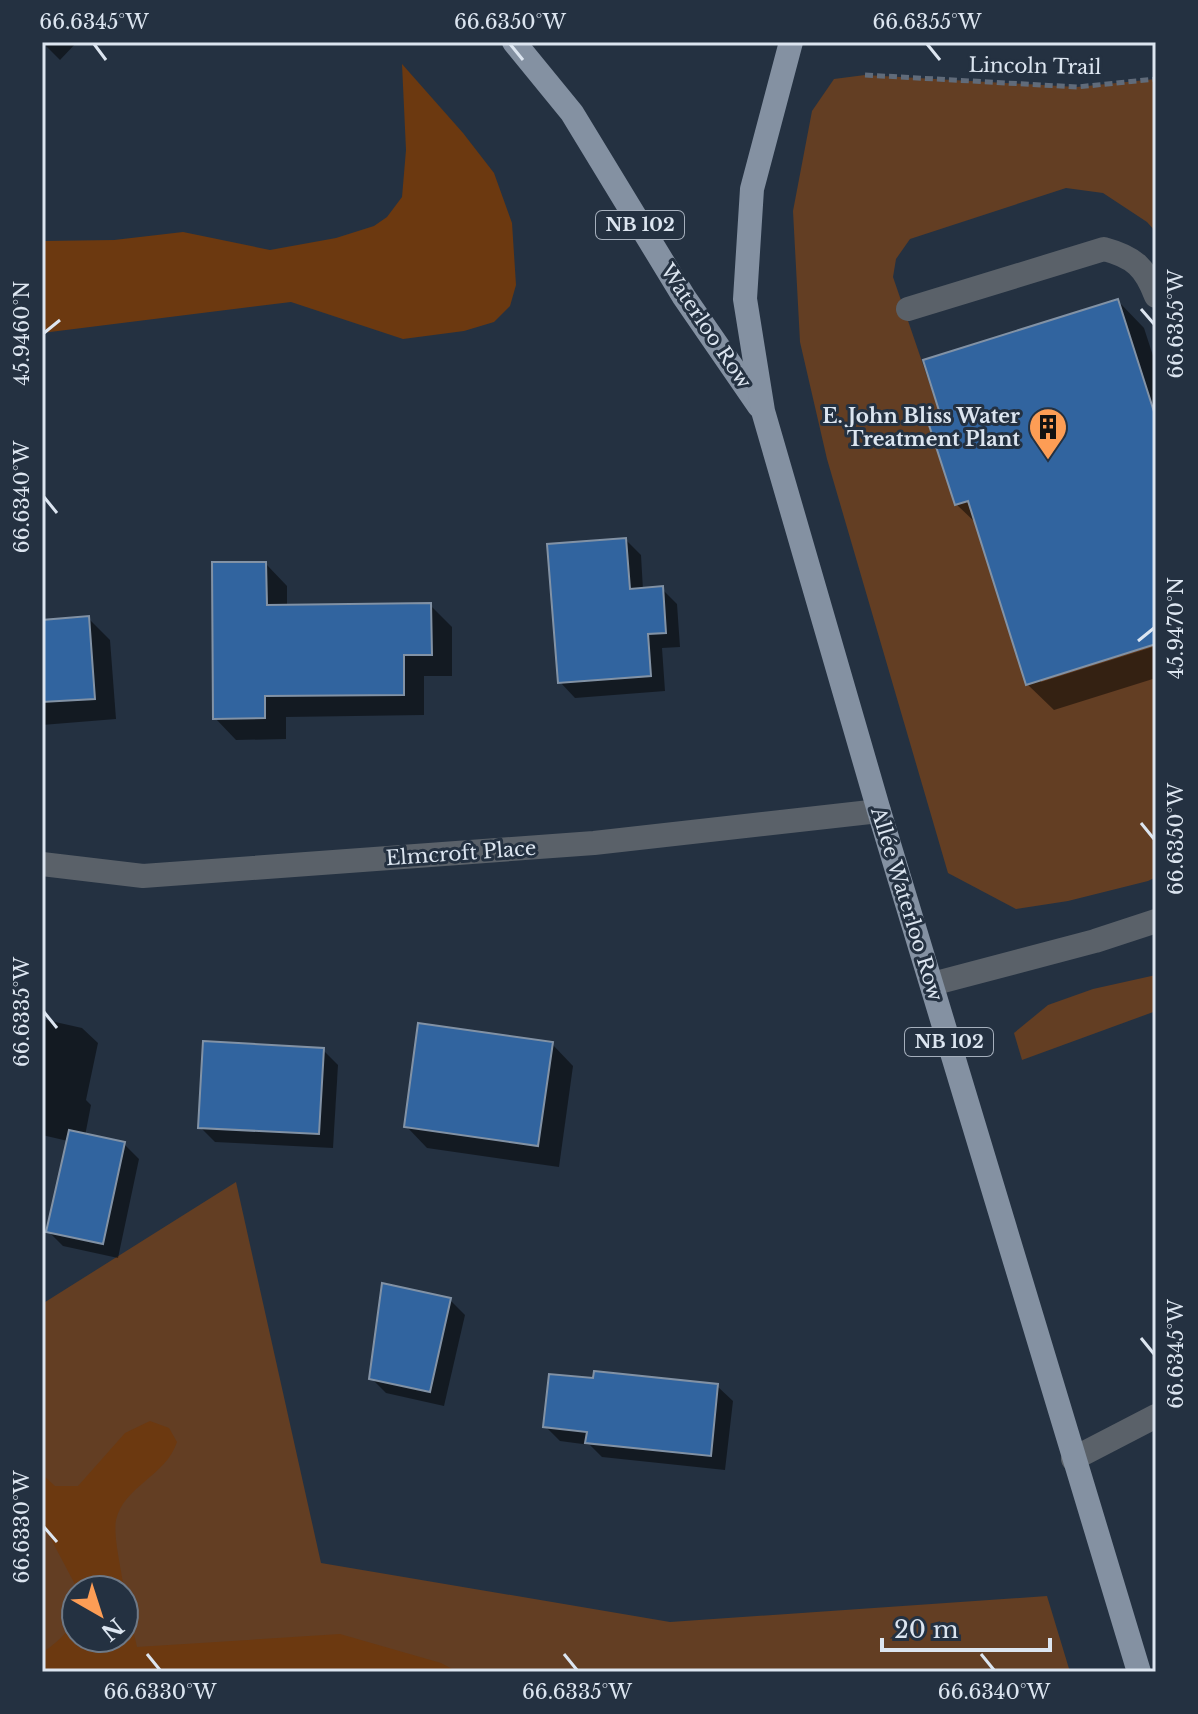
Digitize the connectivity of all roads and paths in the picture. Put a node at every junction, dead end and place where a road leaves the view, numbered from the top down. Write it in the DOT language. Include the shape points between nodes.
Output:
graph roads {
  1 [pos="514,42"];
  2 [pos="791,42"];
  3 [pos="865,75"];
  4 [pos="1156,79"];
  5 [pos="1156,296"];
  6 [pos="908,309"];
  7 [pos="763,411"];
  8 [pos="879,811"];
  9 [pos="42,864"];
  10 [pos="1156,921"];
  11 [pos="932,984"];
  12 [pos="1156,1416"];
  13 [pos="1073,1459"];
  14 [pos="1139,1672"];
  1 -- 7 [label="main road, Waterloo Row / NB 102" via="572,113 684,297"];
  2 -- 7 [label="main road" via="752,189 745,299"];
  3 -- 4 [label="path, Lincoln Trail" via="1077,87"];
  5 -- 6 [label="street" via="1149,277 1128,255 1104,249"];
  7 -- 8 [label="main road, Allée Waterloo Row / NB 102"];
  8 -- 9 [label="street, Elmcroft Place" via="594,843 143,876"];
  8 -- 11 [label="main road, Allée Waterloo Row / NB 102"];
  10 -- 11 [label="street"];
  11 -- 13 [label="main road, Allée Waterloo Row / NB 102"];
  12 -- 13 [label="street"];
  13 -- 14 [label="main road, Allée Waterloo Row / NB 102"];
}
